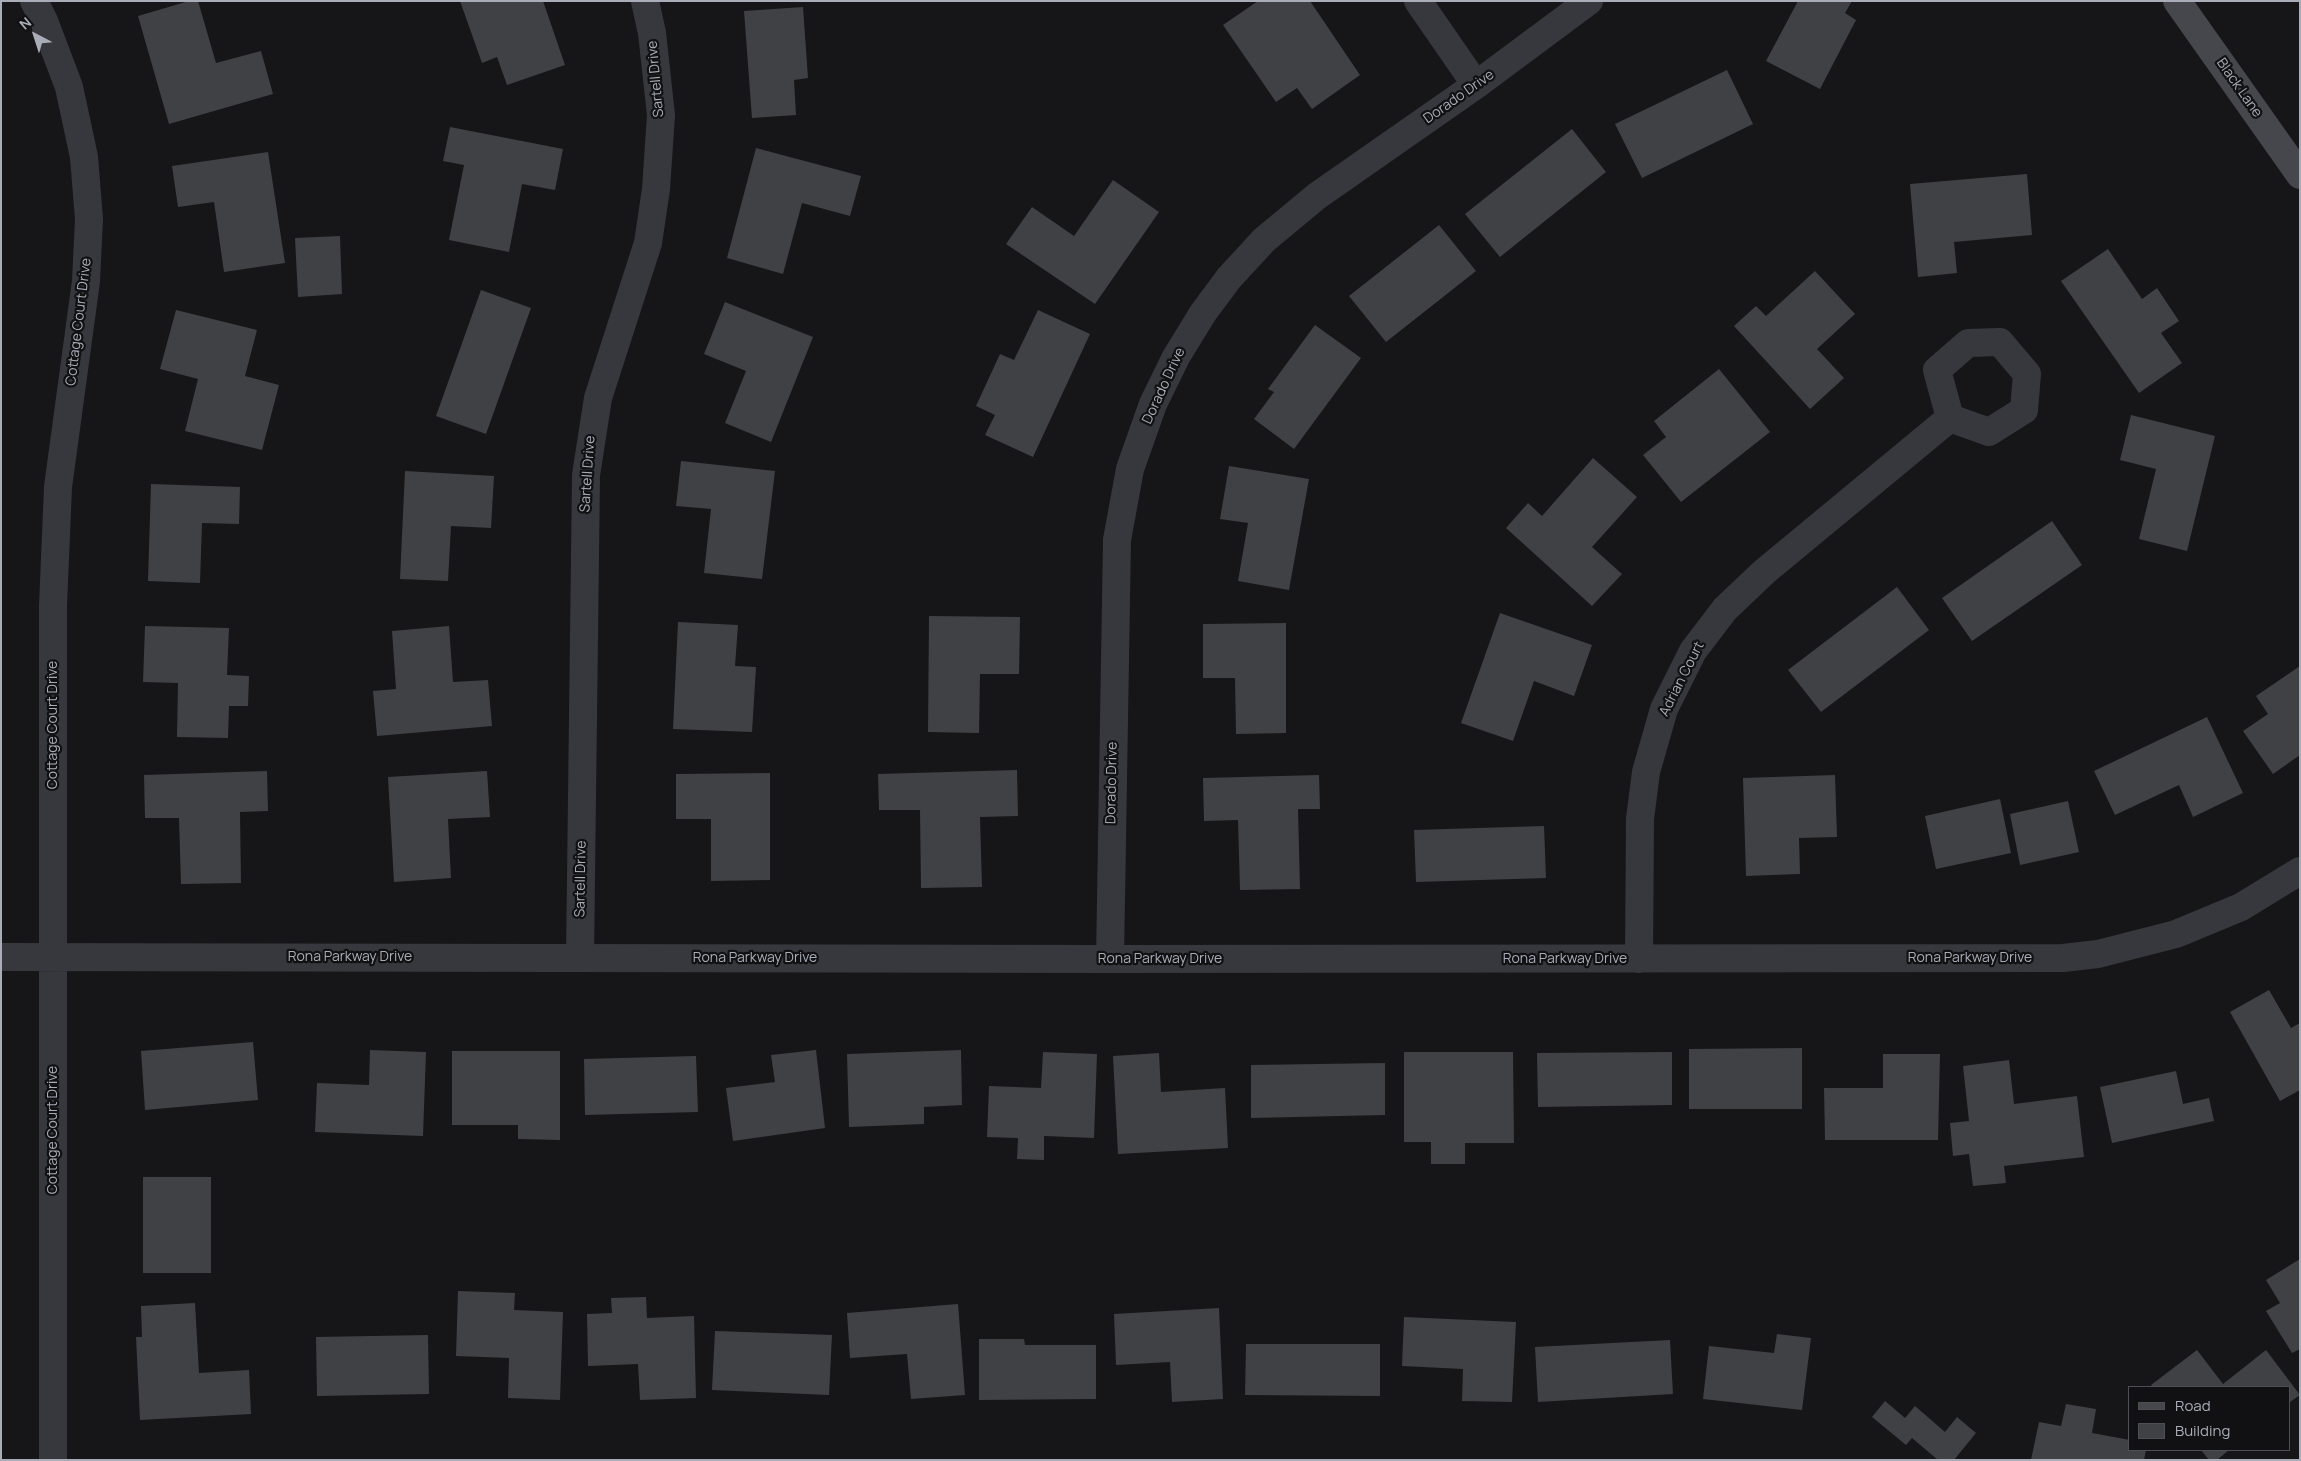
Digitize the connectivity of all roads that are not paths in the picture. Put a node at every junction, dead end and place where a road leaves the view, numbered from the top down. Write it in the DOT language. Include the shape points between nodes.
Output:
graph roads {
  1 [pos="34,1"];
  2 [pos="645,1"];
  3 [pos="1418,1"];
  4 [pos="1589,1"];
  5 [pos="2178,1"];
  6 [pos="1476,85"];
  7 [pos="2300,175"];
  8 [pos="1950,418"];
  9 [pos="2300,871"];
  10 [pos="53,956"];
  11 [pos="1,957"];
  12 [pos="580,958"];
  13 [pos="1110,959"];
  14 [pos="1639,959"];
  15 [pos="53,1460"];
  1 -- 10 [label="street, Cottage Court Drive" via="69,88 84,157 89,219 86,281 58,487 53,616"];
  2 -- 12 [label="street, Sartell Drive" via="652,32 660,115 656,189 648,243 598,398 586,475"];
  3 -- 6 [label="street"];
  4 -- 6 [label="street, Dorado Drive"];
  5 -- 7 [label="street, Black Lane"];
  6 -- 13 [label="street, Dorado Drive" via="1317,196 1264,240 1203,313 1153,404 1130,469 1117,540"];
  8 -- 14 [label="street, Adrian Court" via="1764,572 1725,609 1693,651 1664,709 1646,772 1640,819"];
  9 -- 14 [label="street, Rona Parkway Drive" via="2241,907 2184,931 2098,954 2063,958"];
  10 -- 11 [label="street, Rona Parkway Drive"];
  10 -- 12 [label="street, Rona Parkway Drive"];
  10 -- 15 [label="street, Cottage Court Drive"];
  12 -- 13 [label="street, Rona Parkway Drive"];
  13 -- 14 [label="street, Rona Parkway Drive"];
}
